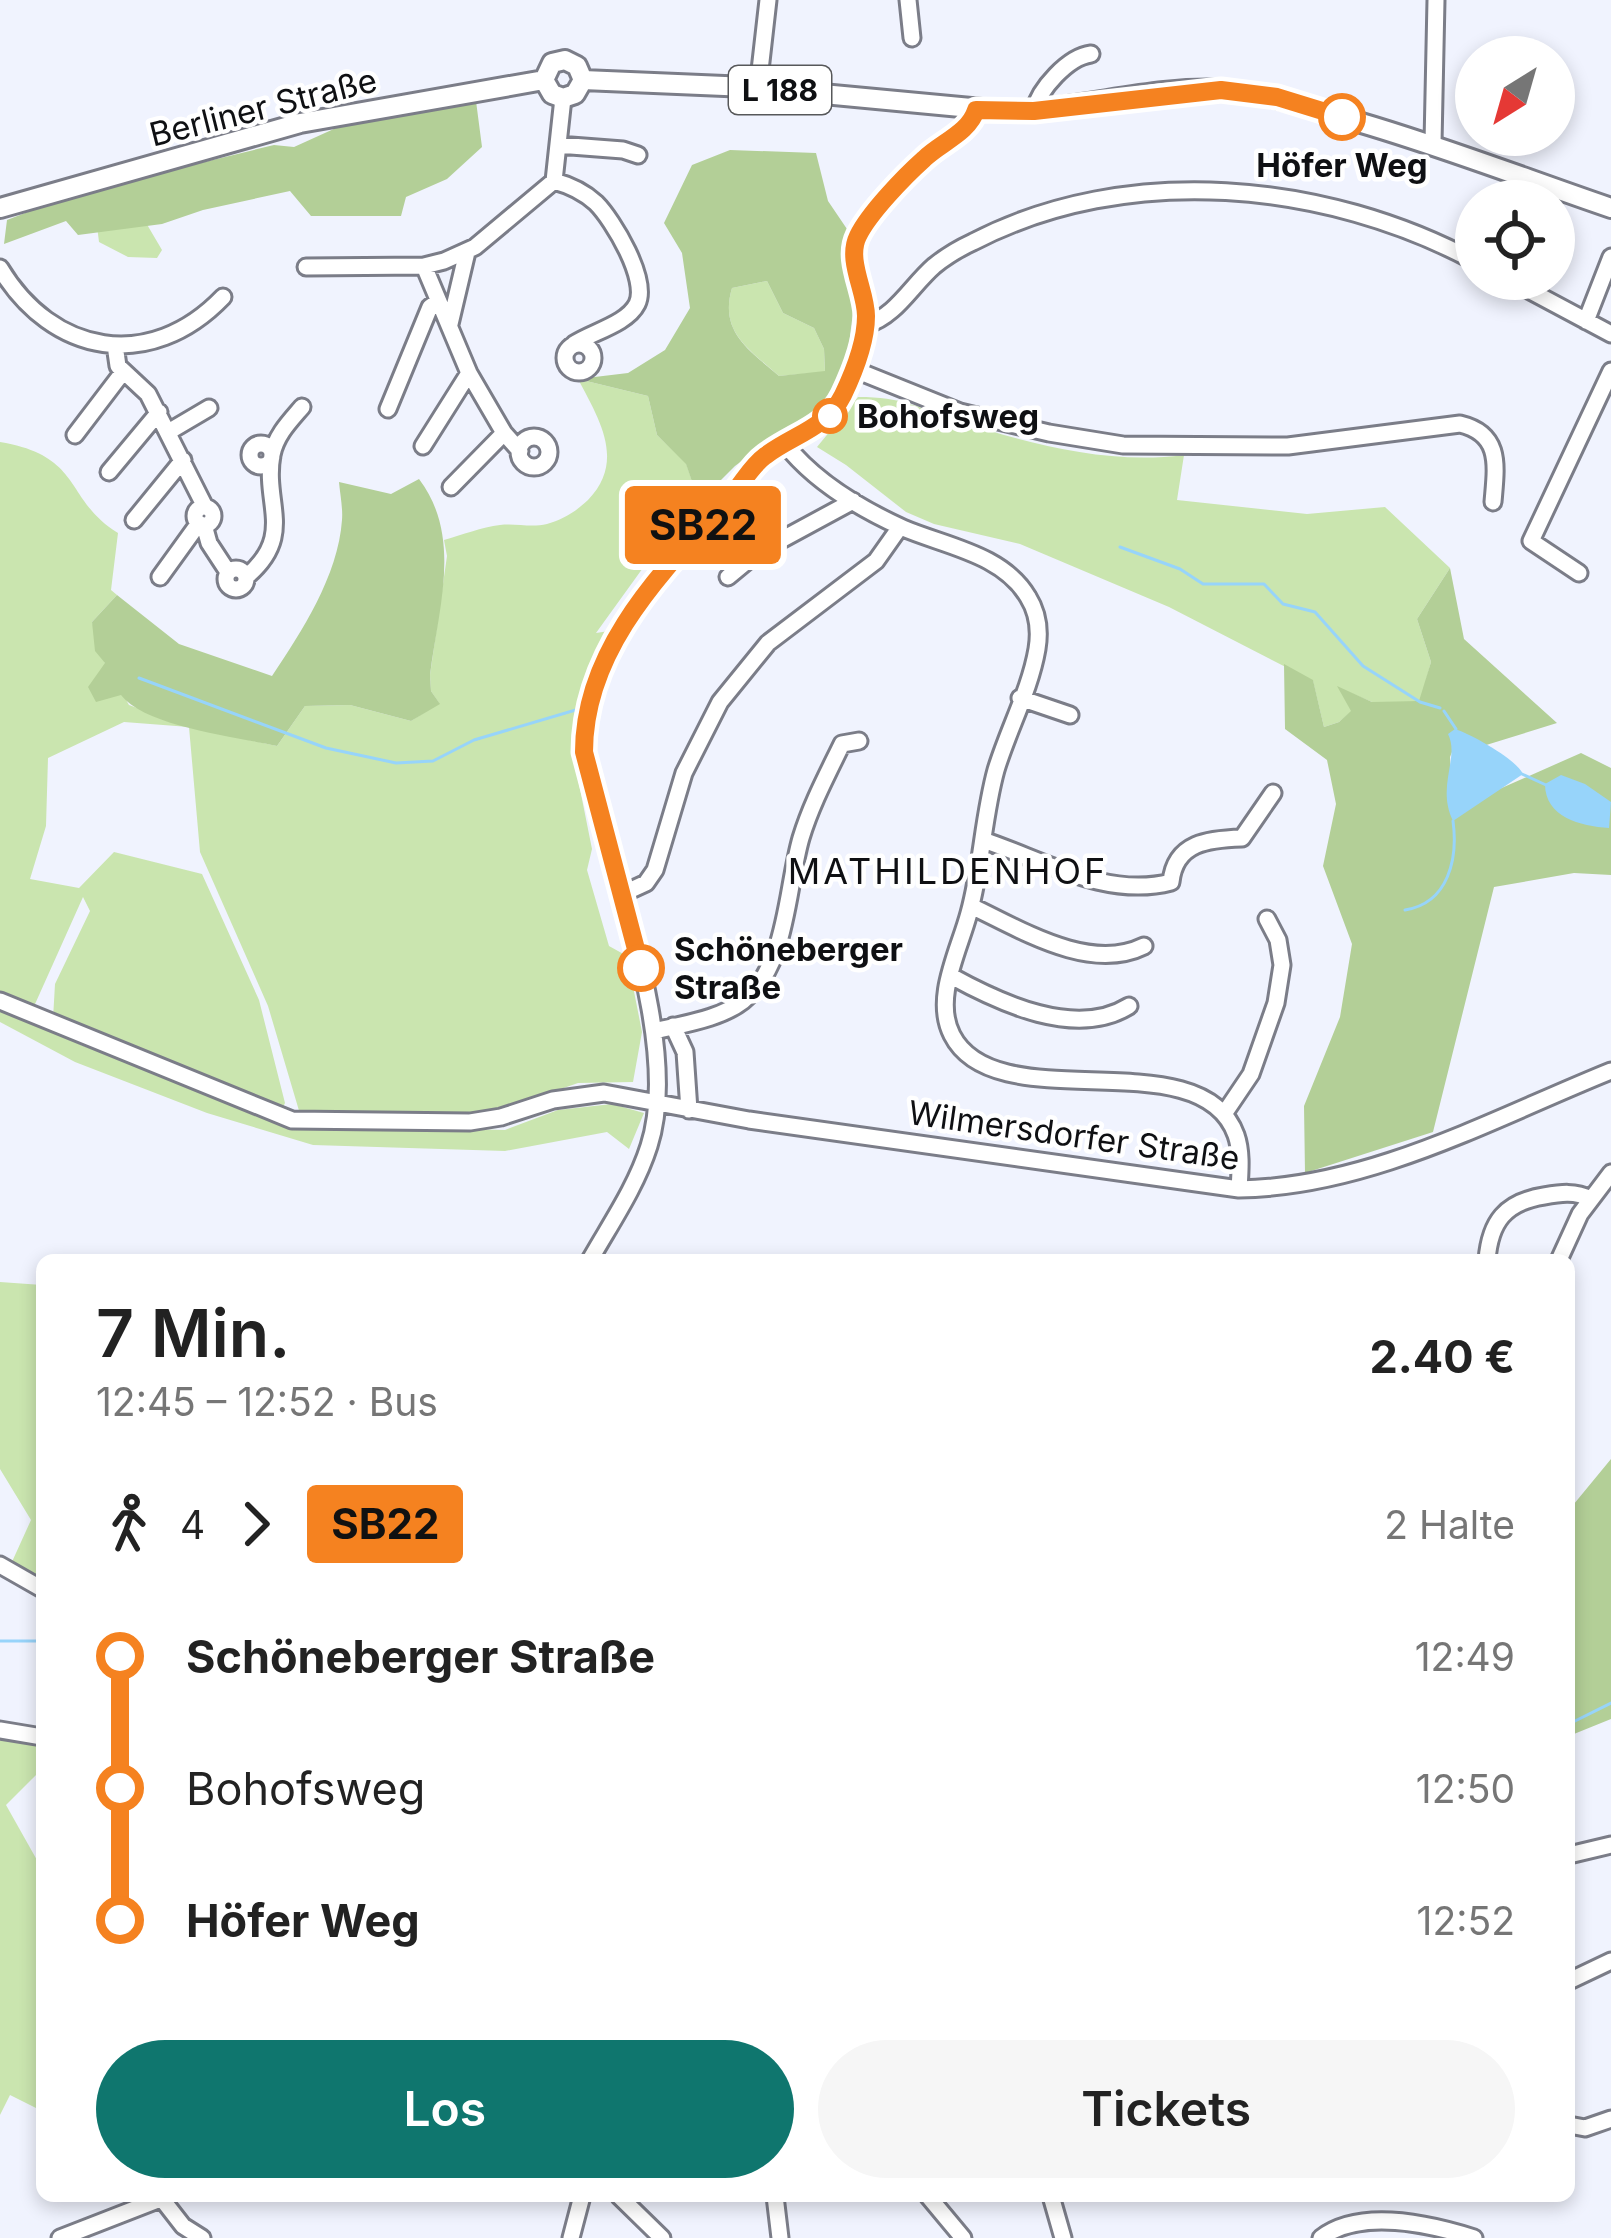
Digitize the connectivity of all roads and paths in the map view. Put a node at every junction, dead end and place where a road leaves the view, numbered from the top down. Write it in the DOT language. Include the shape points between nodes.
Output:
graph roads {
  1 [pos="768,0"];
  2 [pos="908,0"];
  3 [pos="1436,0"];
  4 [pos="912,38"];
  5 [pos="1091,54"];
  6 [pos="544,80"];
  7 [pos="583,80"];
  8 [pos="758,88"];
  9 [pos="563,98"];
  10 [pos="976,110"];
  11 [pos="1034,111"];
  12 [pos="1433,143"];
  13 [pos="558,145"];
  14 [pos="638,155"];
  15 [pos="554,181"];
  16 [pos="0,208"];
  17 [pos="1611,208"];
  18 [pos="467,251"];
  19 [pos="1455,251"];
  20 [pos="1611,257"];
  21 [pos="424,266"];
  22 [pos="306,267"];
  23 [pos="0,268"];
  24 [pos="15,293"];
  25 [pos="223,297"];
  26 [pos="1547,300"];
  27 [pos="437,302"];
  28 [pos="0,304"];
  29 [pos="866,304"];
  30 [pos="891,310"];
  31 [pos="1586,321"];
  32 [pos="450,324"];
  33 [pos="866,326"];
  34 [pos="1611,334"];
  35 [pos="574,344"];
  36 [pos="115,345"];
  37 [pos="853,369"];
  38 [pos="1611,371"];
  39 [pos="123,372"];
  40 [pos="469,373"];
  41 [pos="302,407"];
  42 [pos="209,408"];
  43 [pos="388,409"];
  44 [pos="159,412"];
  45 [pos="170,431"];
  46 [pos="504,433"];
  47 [pos="75,435"];
  48 [pos="785,445"];
  49 [pos="424,446"];
  50 [pos="520,451"];
  51 [pos="183,460"];
  52 [pos="109,472"];
  53 [pos="451,487"];
  54 [pos="853,501"];
  55 [pos="1492,502"];
  56 [pos="203,519"];
  57 [pos="134,520"];
  58 [pos="900,526"];
  59 [pos="1579,573"];
  60 [pos="728,577"];
  61 [pos="160,578"];
  62 [pos="1020,698"];
  63 [pos="1070,715"];
  64 [pos="859,741"];
  65 [pos="1273,793"];
  66 [pos="983,840"];
  67 [pos="620,896"];
  68 [pos="970,906"];
  69 [pos="1268,920"];
  70 [pos="1144,946"];
  71 [pos="951,976"];
  72 [pos="0,1001"];
  73 [pos="1129,1006"];
  74 [pos="673,1026"];
  75 [pos="655,1031"];
  76 [pos="1609,1077"];
  77 [pos="655,1105"];
  78 [pos="689,1110"];
  79 [pos="1224,1114"];
  80 [pos="1611,1173"];
  81 [pos="1239,1189"];
  82 [pos="1591,1199"];
  83 [pos="593,1254"];
  84 [pos="1488,1254"];
  85 [pos="1561,1254"];
  86 [pos="0,1565"];
  87 [pos="36,1586"];
  88 [pos="0,1730"];
  89 [pos="36,1736"];
  90 [pos="1611,1845"];
  91 [pos="1575,1854"];
  92 [pos="1611,1961"];
  93 [pos="1575,1978"];
  94 [pos="1611,2119"];
  95 [pos="1575,2127"];
  96 [pos="152,2202"];
  97 [pos="168,2202"];
  98 [pos="580,2202"];
  99 [pos="625,2202"];
  100 [pos="776,2202"];
  101 [pos="933,2202"];
  102 [pos="1053,2202"];
  103 [pos="60,2238"];
  104 [pos="202,2238"];
  105 [pos="571,2238"];
  106 [pos="662,2238"];
  107 [pos="780,2238"];
  108 [pos="963,2238"];
  109 [pos="1063,2238"];
  110 [pos="1321,2238"];
  111 [pos="1474,2238"];
  1 -- 8 [label="street"];
  2 -- 4 [label="street"];
  3 -- 12 [label="street"];
  5 -- 11 [label="street" via="1071,61"];
  6 -- 7 [label="main road, L 188" via="565,60"];
  6 -- 9 [label="main road"];
  6 -- 16 [label="main road, Berliner Straße / L 188" via="300,123"];
  7 -- 8 [label="main road, L 188"];
  7 -- 9 [label="main road"];
  8 -- 10 [label="main road, L 188"];
  9 -- 13 [label="street"];
  10 -- 11 [label="main road, L 188"];
  10 -- 29 [label="street" via="858,236"];
  11 -- 12 [label="main road, L 188" via="1221,90 1277,97"];
  12 -- 17 [label="main road, L 188"];
  13 -- 14 [label="street"];
  13 -- 15 [label="street"];
  15 -- 18 [label="street"];
  15 -- 35 [label="street" via="600,206 641,287 632,310"];
  18 -- 21 [label="street"];
  18 -- 32 [label="street"];
  19 -- 30 [label="street" via="1324,205 1172,190 1058,208 999,228 934,267"];
  20 -- 31 [label="street"];
  21 -- 22 [label="street"];
  21 -- 27 [label="street"];
  23 -- 24 [label="street"];
  24 -- 28 [label="street"];
  24 -- 36 [label="street" via="48,325"];
  25 -- 36 [label="street" via="171,334"];
  26 -- 31 [label="street"];
  27 -- 32 [label="street"];
  27 -- 43 [label="street"];
  29 -- 30 [label="street"];
  29 -- 33 [label="street"];
  30 -- 33 [label="street"];
  31 -- 34 [label="street"];
  32 -- 40 [label="street"];
  33 -- 37 [label="street"];
  36 -- 39 [label="street"];
  37 -- 48 [label="street" via="830,416"];
  37 -- 55 [label="street" via="960,412 1124,445 1288,446 1460,424 1484,434 1495,450"];
  38 -- 59 [label="street" via="1531,541"];
  39 -- 44 [label="street"];
  39 -- 47 [label="street"];
  40 -- 46 [label="street"];
  40 -- 49 [label="street"];
  41 -- 56 [label="street" via="272,458 275,536 256,568 237,575 208,543"];
  42 -- 45 [label="street"];
  44 -- 45 [label="street"];
  44 -- 52 [label="street"];
  45 -- 51 [label="street"];
  46 -- 50 [label="street"];
  46 -- 53 [label="street"];
  48 -- 54 [label="street"];
  48 -- 67 [label="street" via="758,462 688,540 628,616 597,675 584,752"];
  51 -- 56 [label="street"];
  51 -- 57 [label="street"];
  54 -- 58 [label="street"];
  54 -- 60 [label="street"];
  56 -- 61 [label="street"];
  58 -- 62 [label="street" via="992,563 1022,587 1038,632"];
  58 -- 67 [label="street" via="876,561 768,643 730,689 688,762 655,870"];
  62 -- 63 [label="street"];
  62 -- 66 [label="street"];
  64 -- 74 [label="street" via="842,744 813,805 774,954 758,986 736,1006"];
  65 -- 66 [label="street" via="1242,838 1196,843 1172,868 1172,882 1146,889 1070,873"];
  66 -- 68 [label="street"];
  67 -- 75 [label="street"];
  68 -- 70 [label="street" via="1072,949 1115,955"];
  68 -- 71 [label="street"];
  69 -- 79 [label="street" via="1282,965 1276,1004 1251,1074"];
  71 -- 73 [label="street" via="1048,1014 1111,1017"];
  71 -- 79 [label="street" via="947,1025 981,1065 1010,1075 1179,1091"];
  72 -- 77 [label="street, Wilmersdorfer Straße" via="292,1120 470,1122 604,1093"];
  74 -- 75 [label="street"];
  74 -- 78 [label="street" via="685,1052"];
  75 -- 77 [label="street"];
  76 -- 81 [label="street, Wilmersdorfer Straße" via="1380,1164 1302,1185"];
  77 -- 78 [label="street, Wilmersdorfer Straße"];
  77 -- 83 [label="street" via="637,1179"];
  78 -- 81 [label="street, Wilmersdorfer Straße"];
  79 -- 81 [label="street" via="1240,1149"];
  80 -- 82 [label="street"];
  82 -- 84 [label="street" via="1569,1192 1514,1204 1491,1230"];
  82 -- 85 [label="street"];
  86 -- 87 [label="street"];
  88 -- 89 [label="street"];
  90 -- 91 [label="street"];
  92 -- 93 [label="street"];
  94 -- 95 [label="street"];
  96 -- 103 [label="street"];
  97 -- 104 [label="street"];
  98 -- 105 [label="street"];
  99 -- 106 [label="street"];
  100 -- 107 [label="street"];
  101 -- 108 [label="street"];
  102 -- 109 [label="street"];
  110 -- 111 [label="street" via="1354,2222"];
}
